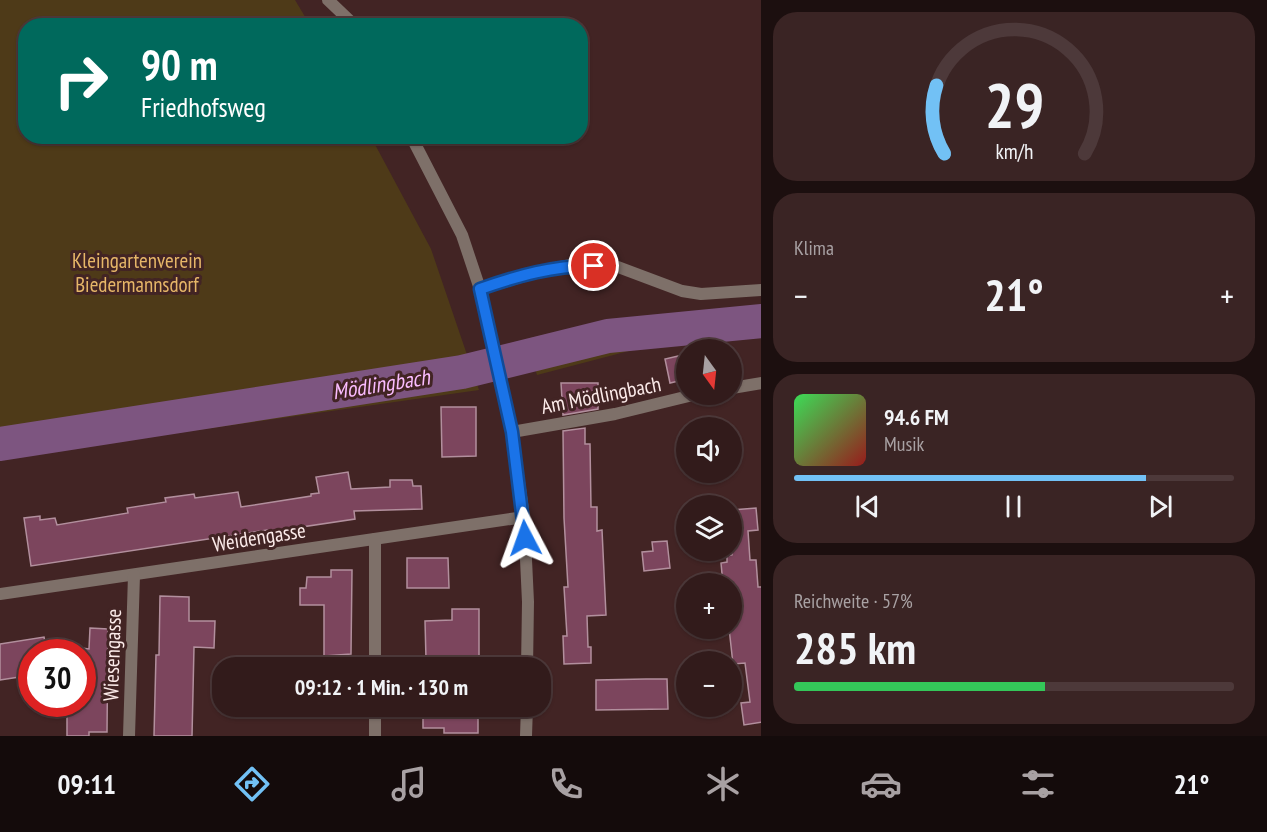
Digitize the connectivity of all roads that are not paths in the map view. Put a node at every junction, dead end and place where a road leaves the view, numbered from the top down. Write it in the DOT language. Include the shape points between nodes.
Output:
graph roads {
  1 [pos="328,0"];
  2 [pos="340,0"];
  3 [pos="345,18"];
  4 [pos="348,18"];
  5 [pos="415,144"];
  6 [pos="480,289"];
  7 [pos="761,290"];
  8 [pos="761,383"];
  9 [pos="742,386"];
  10 [pos="676,399"];
  11 [pos="512,432"];
  12 [pos="524,517"];
  13 [pos="375,539"];
  14 [pos="134,575"];
  15 [pos="0,594"];
  16 [pos="375,657"];
  17 [pos="527,657"];
  18 [pos="375,717"];
  19 [pos="527,717"];
  20 [pos="129,736"];
  21 [pos="375,736"];
  22 [pos="526,736"];
  1 -- 3 [label="street"];
  2 -- 4 [label="street"];
  5 -- 6 [label="street" via="462,235"];
  6 -- 7 [label="street" via="571,265 618,267 682,291 701,294"];
  6 -- 11 [label="street"];
  8 -- 9 [label="street"];
  10 -- 11 [label="street, Am Mödlingbach"];
  11 -- 12 [label="street"];
  12 -- 13 [label="street, Weidengasse"];
  12 -- 17 [label="street"];
  13 -- 14 [label="street, Weidengasse"];
  13 -- 16 [label="street"];
  14 -- 15 [label="street, Weidengasse"];
  14 -- 20 [label="street, Wiesengasse"];
  18 -- 21 [label="street"];
  19 -- 22 [label="street"];
}
